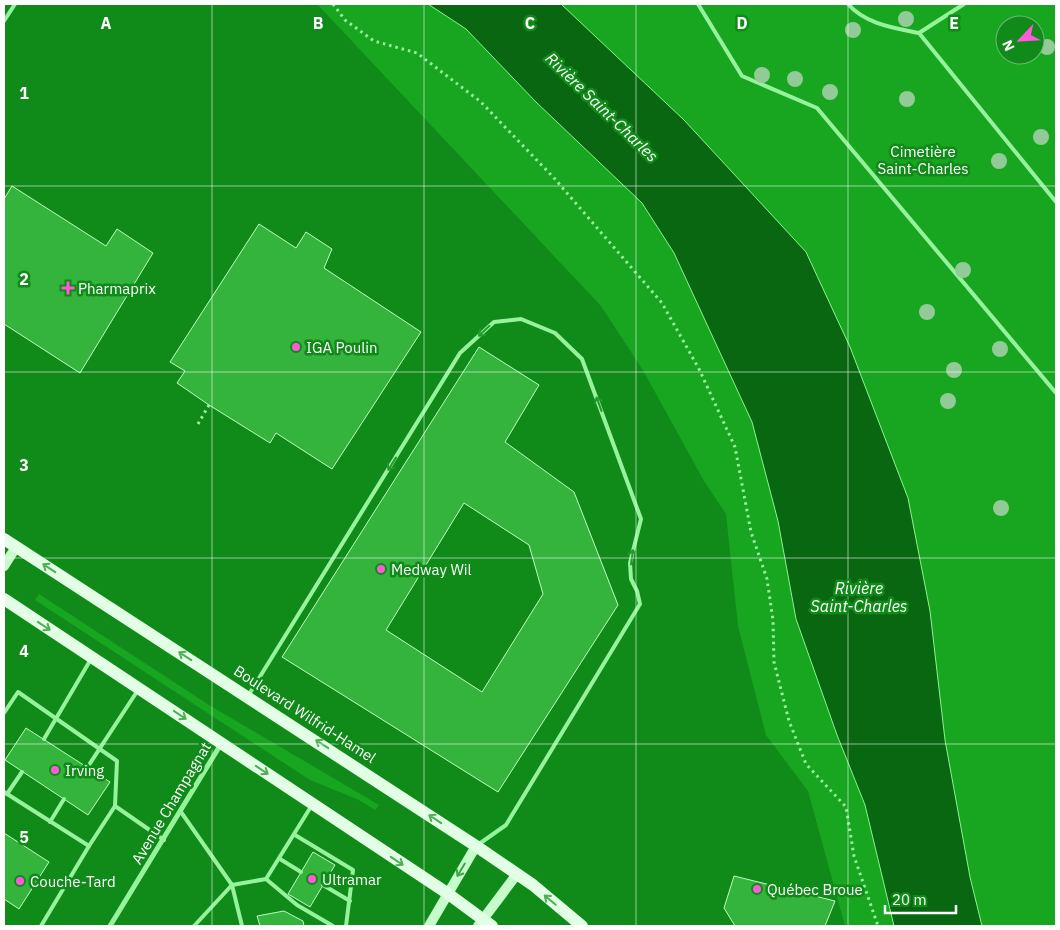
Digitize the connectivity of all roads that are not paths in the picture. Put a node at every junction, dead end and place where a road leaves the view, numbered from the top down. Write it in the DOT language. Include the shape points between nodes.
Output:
graph roads {
  1 [pos="15,4"];
  2 [pos="698,4"];
  3 [pos="848,4"];
  4 [pos="964,4"];
  5 [pos="4,21"];
  6 [pos="919,33"];
  7 [pos="1056,202"];
  8 [pos="1056,393"];
  9 [pos="4,539"];
  10 [pos="16,547"];
  11 [pos="4,566"];
  12 [pos="4,599"];
  13 [pos="92,657"];
  14 [pos="139,688"];
  15 [pos="248,696"];
  16 [pos="4,713"];
  17 [pos="56,719"];
  18 [pos="44,740"];
  19 [pos="222,743"];
  20 [pos="100,749"];
  21 [pos="87,768"];
  22 [pos="22,772"];
  23 [pos="6,793"];
  24 [pos="64,800"];
  25 [pos="313,804"];
  26 [pos="115,806"];
  27 [pos="181,812"];
  28 [pos="50,822"];
  29 [pos="295,835"];
  30 [pos="164,840"];
  31 [pos="89,846"];
  32 [pos="476,846"];
  33 [pos="280,859"];
  34 [pos="302,872"];
  35 [pos="517,874"];
  36 [pos="266,879"];
  37 [pos="232,884"];
  38 [pos="323,885"];
  39 [pos="447,894"];
  40 [pos="350,901"];
  41 [pos="485,924"];
  42 [pos="41,926"];
  43 [pos="110,926"];
  44 [pos="194,926"];
  45 [pos="242,926"];
  46 [pos="333,926"];
  47 [pos="346,926"];
  48 [pos="428,926"];
  49 [pos="582,926"];
  1 -- 5 [label="lane"];
  2 -- 8 [label="lane" via="742,76 816,108"];
  3 -- 6 [label="lane" via="884,26"];
  4 -- 6 [label="lane"];
  6 -- 7 [label="lane"];
  9 -- 10 [label="main road, Boulevard Wilfrid-Hamel"];
  10 -- 11 [label="main road"];
  15 -- 10 [label="main road, Boulevard Wilfrid-Hamel, one-way"];
  12 -- 13 [label="main road, one-way"];
  13 -- 14 [label="main road"];
  13 -- 17 [label="lane"];
  14 -- 19 [label="main road, one-way"];
  14 -- 20 [label="lane"];
  32 -- 15 [label="main road, Boulevard Wilfrid-Hamel, one-way"];
  32 -- 15 [label="lane, one-way" via="506,825 640,604 631,579 630,563 641,519 582,359 555,333 520,319 494,322 460,353"];
  16 -- 17 [label="lane" via="18,692"];
  17 -- 18 [label="lane"];
  17 -- 20 [label="lane"];
  19 -- 25 [label="main road, one-way"];
  19 -- 27 [label="street, Avenue Champagnat"];
  20 -- 21 [label="lane"];
  20 -- 26 [label="lane" via="117,761"];
  22 -- 23 [label="lane"];
  23 -- 28 [label="lane"];
  24 -- 28 [label="lane"];
  25 -- 29 [label="lane"];
  25 -- 39 [label="main road, one-way"];
  26 -- 30 [label="lane"];
  26 -- 31 [label="lane"];
  27 -- 30 [label="street, Avenue Champagnat"];
  27 -- 37 [label="lane"];
  28 -- 31 [label="lane"];
  29 -- 33 [label="lane"];
  29 -- 40 [label="lane" via="353,870"];
  30 -- 43 [label="street, Avenue Champagnat"];
  31 -- 42 [label="lane"];
  32 -- 35 [label="main road, Boulevard Wilfrid-Hamel"];
  32 -- 39 [label="main road, one-way"];
  33 -- 34 [label="lane"];
  33 -- 36 [label="lane"];
  35 -- 41 [label="main road"];
  49 -- 35 [label="main road, Boulevard Wilfrid-Hamel, one-way"];
  36 -- 37 [label="lane"];
  36 -- 46 [label="lane" via="297,905"];
  37 -- 44 [label="lane"];
  37 -- 45 [label="lane"];
  38 -- 40 [label="lane"];
  39 -- 41 [label="main road"];
  39 -- 48 [label="main road"];
  40 -- 47 [label="lane"];
}
